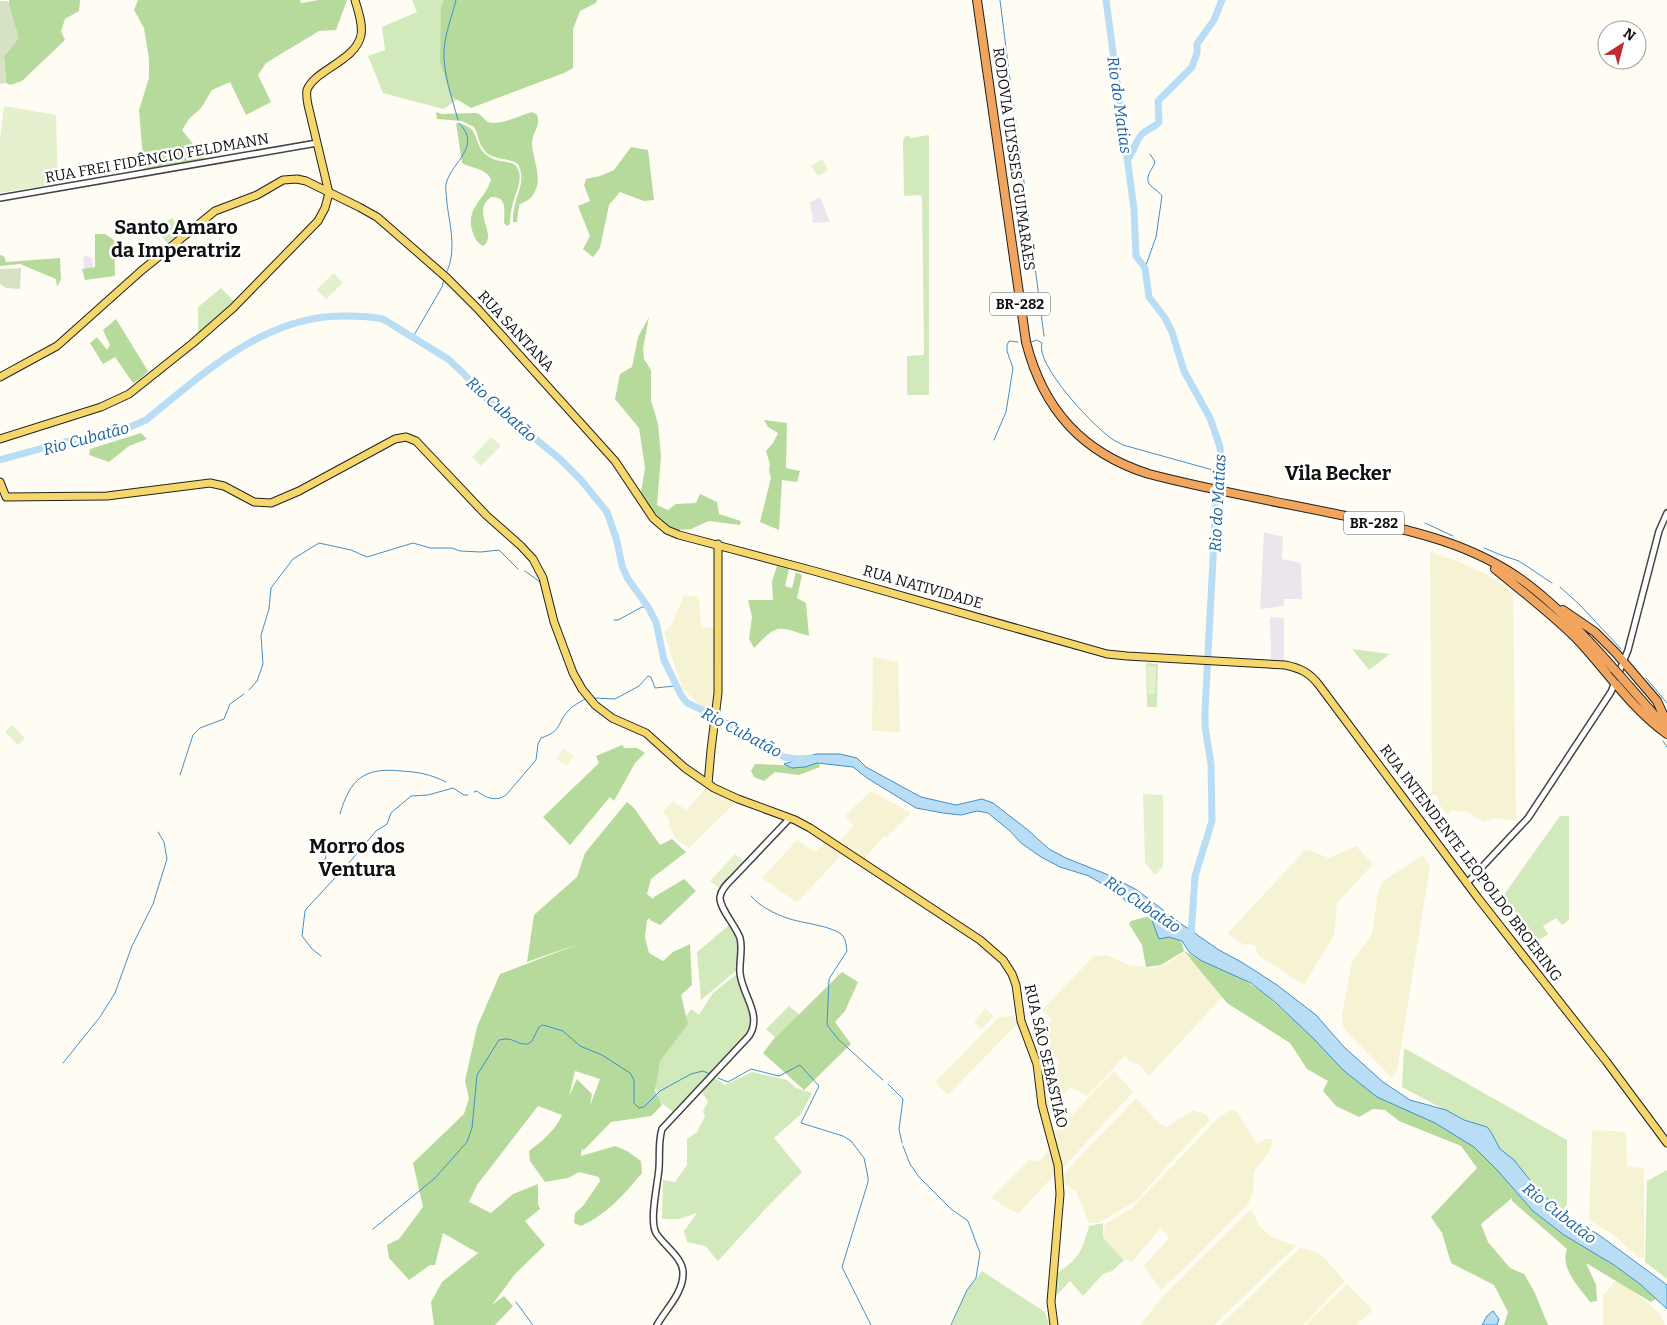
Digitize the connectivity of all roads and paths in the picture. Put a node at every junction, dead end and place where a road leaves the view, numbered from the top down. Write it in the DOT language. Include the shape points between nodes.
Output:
graph roads {
  1 [pos="355,0"];
  2 [pos="971,0"];
  3 [pos="977,0"];
  4 [pos="982,0"];
  5 [pos="980,21"];
  6 [pos="318,143"];
  7 [pos="324,174"];
  8 [pos="320,188"];
  9 [pos="329,192"];
  10 [pos="0,198"];
  11 [pos="0,377"];
  12 [pos="0,439"];
  13 [pos="0,482"];
  14 [pos="1667,514"];
  15 [pos="653,518"];
  16 [pos="718,544"];
  17 [pos="1480,556"];
  18 [pos="1523,581"];
  19 [pos="1218,661"];
  20 [pos="1623,662"];
  21 [pos="1615,683"];
  22 [pos="1667,723"];
  23 [pos="1667,730"];
  24 [pos="1667,734"];
  25 [pos="708,784"];
  26 [pos="790,818"];
  27 [pos="1467,883"];
  28 [pos="1667,1143"];
  29 [pos="657,1325"];
  30 [pos="1054,1325"];
  1 -- 6 [label="main road" via="362,27 359,41 346,57 313,82 307,91"];
  2 -- 5 [label="highway"];
  3 -- 5 [label="highway, RODOVIA ULYSSES GUIMARÃES / BR-282"];
  4 -- 5 [label="highway"];
  5 -- 17 [label="highway, RODOVIA ULYSSES GUIMARÃES / BR-282" via="1030,356 1047,396 1076,433 1103,454 1134,469 1412,531 1455,544"];
  6 -- 7 [label="main road"];
  6 -- 10 [label="street, RUA FREI FIDÊNCIO FELDMANN"];
  7 -- 8 [label="main road"];
  7 -- 9 [label="main road"];
  8 -- 9 [label="main road, RUA SANTANA"];
  8 -- 11 [label="main road, RUA SANTANA" via="301,180 283,180 257,195 215,211 54,347"];
  9 -- 12 [label="main road" via="325,208 315,225 233,308 129,394 101,407"];
  9 -- 15 [label="main road, RUA SANTANA" via="386,224 463,294 615,460"];
  13 -- 25 [label="main road, RUA SÃO SEBASTIÃO" via="6,497 107,496 210,483 224,486 254,502 270,503 280,501 389,442 401,437 410,438 427,451 533,560 542,578 570,666 578,684 592,701 612,718 650,736 684,768"];
  14 -- 20 [label="street" via="1659,531"];
  15 -- 16 [label="main road, RUA NATIVIDADE" via="674,533"];
  16 -- 19 [label="main road, RUA NATIVIDADE" via="1097,651 1127,656"];
  16 -- 25 [label="main road" via="718,699"];
  17 -- 18 [label="highway, RODOVIA ULYSSES GUIMARÃES / BR-282"];
  17 -- 21 [label="highway" via="1553,616"];
  18 -- 20 [label="highway" via="1595,632"];
  18 -- 23 [label="highway, RODOVIA ULYSSES GUIMARÃES / BR-282, bridge" via="1572,625"];
  19 -- 27 [label="main road, RUA INTENDENTE LEOPOLDO BROERING" via="1285,665 1299,668 1313,678"];
  20 -- 21 [label="street"];
  20 -- 22 [label="highway" via="1657,701"];
  21 -- 24 [label="highway" via="1643,714"];
  21 -- 27 [label="street" via="1528,818"];
  25 -- 26 [label="main road, RUA SÃO SEBASTIÃO" via="729,796"];
  26 -- 29 [label="street" via="720,896 741,941 740,974 754,1025 749,1036 662,1129 655,1231 680,1263 683,1275 681,1288"];
  26 -- 30 [label="main road, RUA SÃO SEBASTIÃO" via="980,940 997,954 1012,974 1021,1021 1037,1064 1042,1105 1060,1174 1051,1302"];
  27 -- 28 [label="main road, RUA INTENDENTE LEOPOLDO BROERING"];
}
